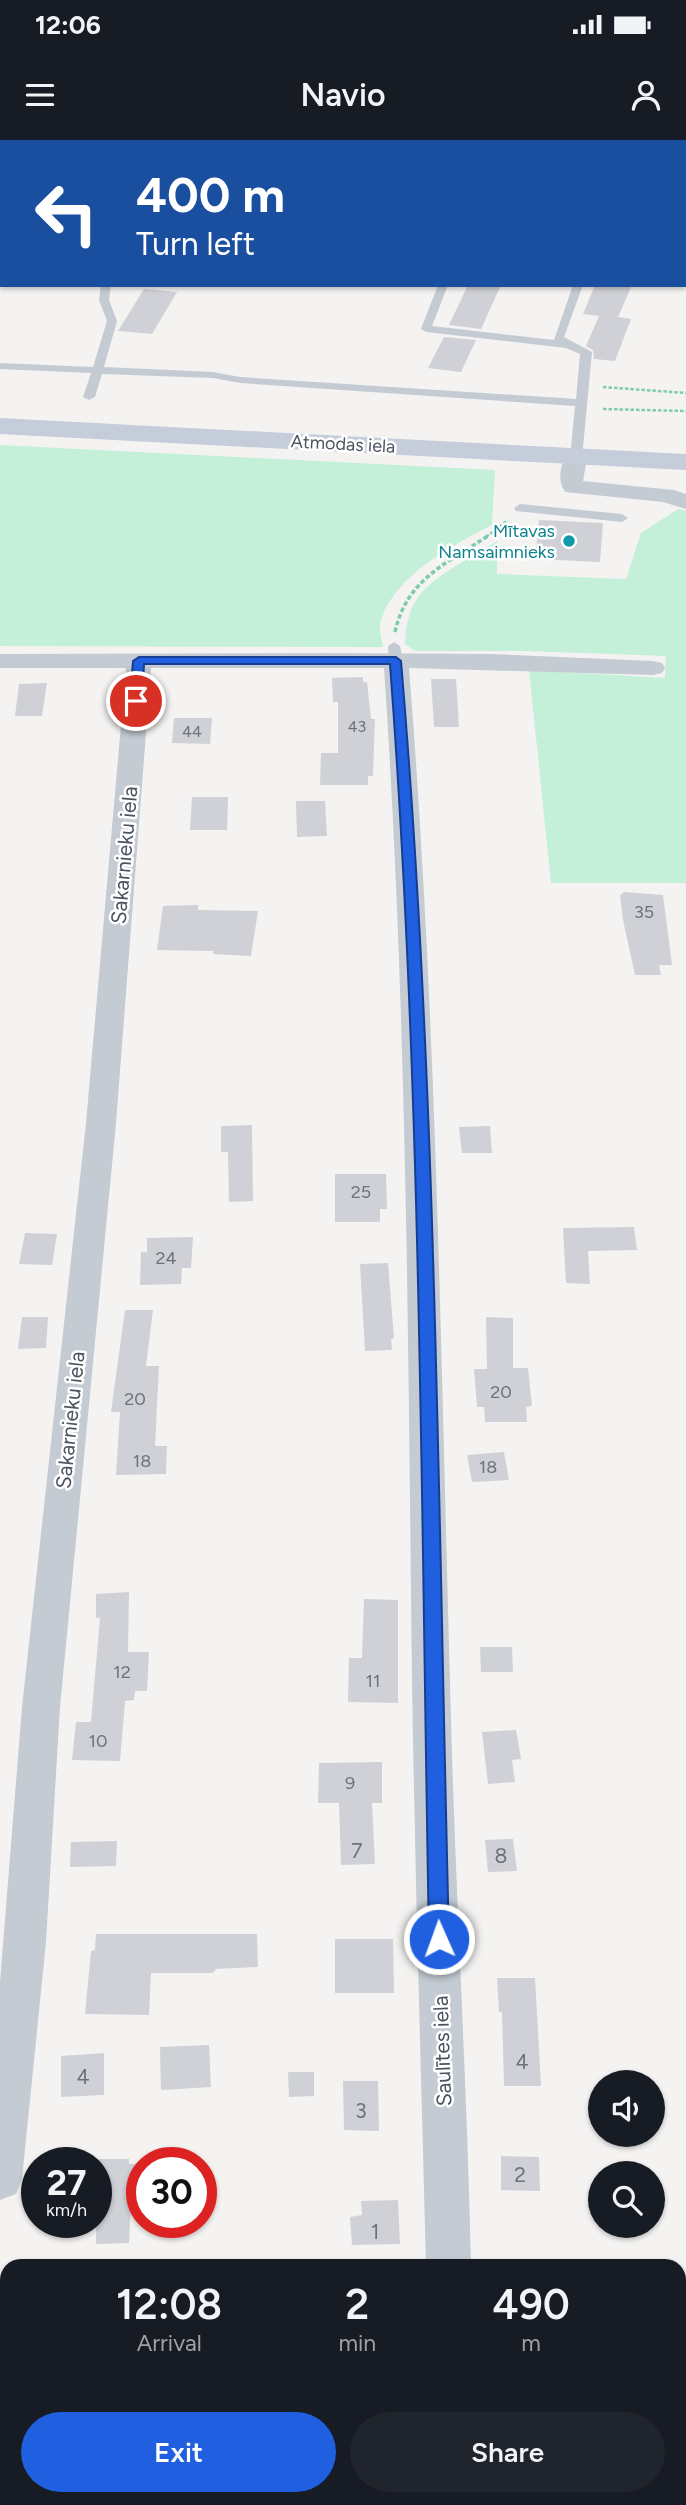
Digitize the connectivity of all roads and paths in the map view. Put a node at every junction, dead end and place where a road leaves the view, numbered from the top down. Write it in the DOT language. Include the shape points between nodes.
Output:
graph roads {
  1 [pos="106,287"];
  2 [pos="442,287"];
  3 [pos="577,287"];
  4 [pos="568,345"];
  5 [pos="0,366"];
  6 [pos="97,371"];
  7 [pos="582,386"];
  8 [pos="686,393"];
  9 [pos="89,397"];
  10 [pos="580,404"];
  11 [pos="686,411"];
  12 [pos="0,426"];
  13 [pos="576,458"];
  14 [pos="686,462"];
  15 [pos="686,502"];
  16 [pos="520,508"];
  17 [pos="622,518"];
  18 [pos="395,654"];
  19 [pos="0,661"];
  20 [pos="139,661"];
  21 [pos="653,668"];
  22 [pos="0,2179"];
  23 [pos="449,2259"];
  1 -- 6 [label="lane" via="104,300 112,321"];
  2 -- 4 [label="lane" via="426,329"];
  3 -- 4 [label="lane" via="558,338"];
  4 -- 7 [label="lane" via="586,352"];
  5 -- 6 [label="lane"];
  6 -- 9 [label="lane"];
  6 -- 10 [label="lane" via="214,375"];
  7 -- 8 [label="path"];
  7 -- 10 [label="lane"];
  10 -- 11 [label="path"];
  10 -- 13 [label="lane"];
  12 -- 13 [label="main road, Atmodas iela"];
  13 -- 14 [label="main road, Atmodas iela"];
  13 -- 15 [label="street" via="573,487 666,495"];
  16 -- 17 [label="lane"];
  16 -- 18 [label="path" via="494,534 469,546 405,598 396,620"];
  18 -- 20 [label="street"];
  18 -- 21 [label="street"];
  18 -- 23 [label="street, Saulītes iela" via="420,1098 432,1725"];
  19 -- 20 [label="street"];
  20 -- 22 [label="street, Sakarnieku iela" via="101,1123"];
}
